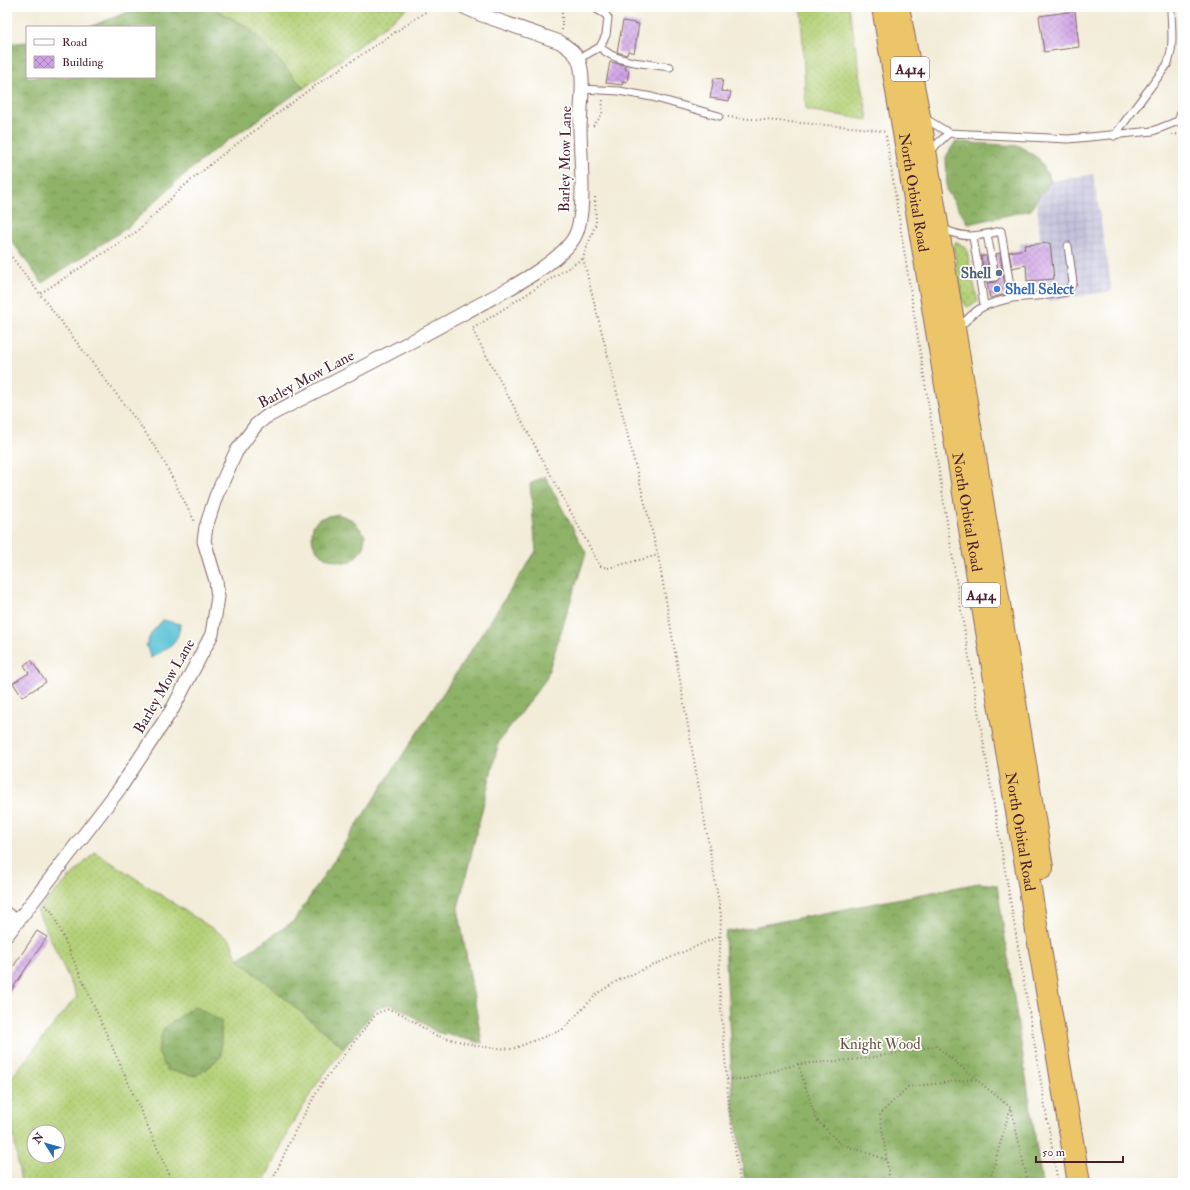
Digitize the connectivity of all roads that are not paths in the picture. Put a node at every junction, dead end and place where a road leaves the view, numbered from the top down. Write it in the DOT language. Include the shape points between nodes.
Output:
graph roads {
  1 [pos="464,7"];
  2 [pos="593,7"];
  3 [pos="883,7"];
  4 [pos="898,7"];
  5 [pos="1171,7"];
  6 [pos="600,47"];
  7 [pos="578,59"];
  8 [pos="670,67"];
  9 [pos="582,89"];
  10 [pos="915,92"];
  11 [pos="1183,108"];
  12 [pos="718,116"];
  13 [pos="1180,120"];
  14 [pos="950,133"];
  15 [pos="1114,136"];
  16 [pos="927,158"];
  17 [pos="937,225"];
  18 [pos="986,234"];
  19 [pos="973,237"];
  20 [pos="1068,246"];
  21 [pos="1008,274"];
  22 [pos="995,277"];
  23 [pos="980,279"];
  24 [pos="1012,298"];
  25 [pos="984,305"];
  26 [pos="955,332"];
  27 [pos="7,911"];
  28 [pos="19,919"];
  29 [pos="7,935"];
  30 [pos="1080,1183"];
  31 [pos="1094,1183"];
  1 -- 7 [label="street" via="560,42"];
  2 -- 6 [label="lane" via="608,18 606,35"];
  3 -- 30 [label="highway, North Orbital Road / A414"];
  4 -- 10 [label="highway, North Orbital Road / A414"];
  5 -- 15 [label="lane" via="1172,47 1169,60"];
  6 -- 7 [label="lane"];
  6 -- 8 [label="lane" via="608,55 617,58"];
  7 -- 9 [label="street, Barley Mow Lane"];
  9 -- 12 [label="lane" via="619,91 652,97"];
  9 -- 28 [label="street, Barley Mow Lane" via="582,192 575,235 567,248 524,280 266,417 256,425 236,452 216,496 204,541 218,597 212,634 169,714 120,788"];
  10 -- 14 [label="lane" via="926,118"];
  10 -- 16 [label="highway, North Orbital Road / A414"];
  11 -- 13 [label="lane"];
  13 -- 15 [label="lane" via="1153,131"];
  14 -- 15 [label="lane" via="1068,139"];
  14 -- 16 [label="lane" via="936,145"];
  16 -- 17 [label="highway, North Orbital Road / A414"];
  17 -- 19 [label="lane" via="950,232"];
  17 -- 26 [label="highway, North Orbital Road / A414"];
  18 -- 19 [label="lane"];
  18 -- 21 [label="lane" via="1001,231"];
  18 -- 22 [label="lane"];
  19 -- 23 [label="lane"];
  20 -- 24 [label="lane" via="1073,283 1066,292"];
  21 -- 22 [label="lane"];
  21 -- 24 [label="lane"];
  22 -- 23 [label="lane"];
  23 -- 25 [label="lane"];
  24 -- 25 [label="lane"];
  25 -- 26 [label="lane" via="973,312"];
  26 -- 31 [label="highway, North Orbital Road / A414"];
  27 -- 28 [label="lane"];
  28 -- 29 [label="street, Barley Mow Lane"];
}
